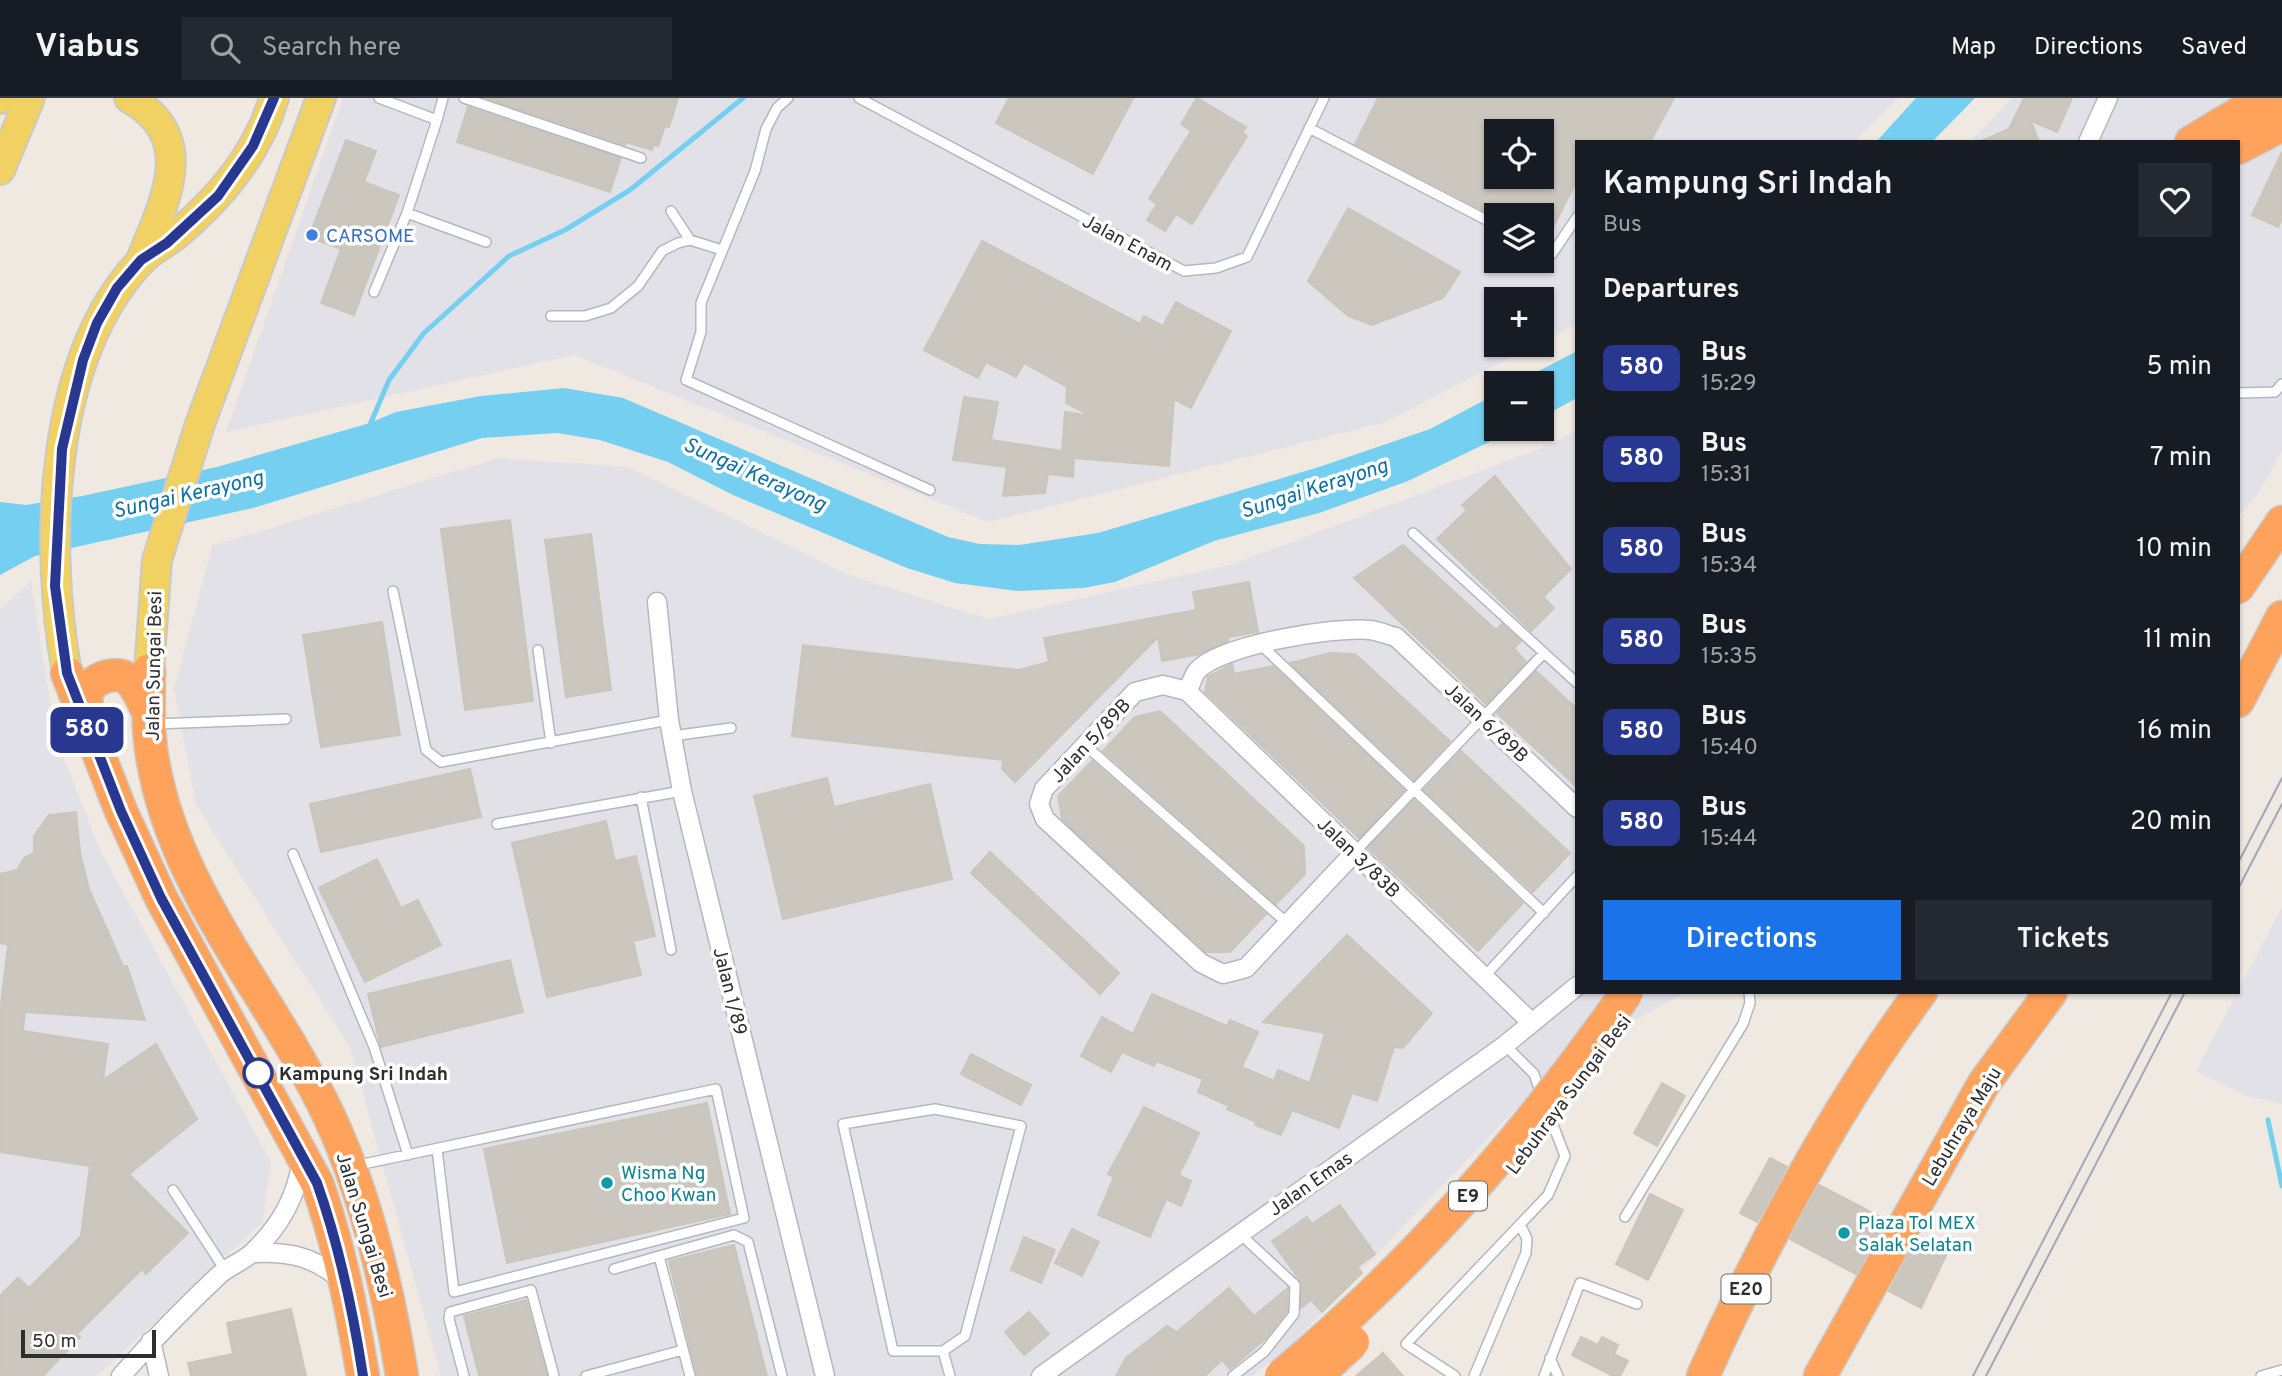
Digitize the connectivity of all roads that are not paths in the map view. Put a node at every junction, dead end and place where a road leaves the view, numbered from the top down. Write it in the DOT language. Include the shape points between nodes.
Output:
graph roads {
  1 [pos="30,98"];
  2 [pos="50,98"];
  3 [pos="129,98"];
  4 [pos="274,98"];
  5 [pos="321,98"];
  6 [pos="379,98"];
  7 [pos="443,98"];
  8 [pos="464,98"];
  9 [pos="788,98"];
  10 [pos="859,98"];
  11 [pos="1324,98"];
  12 [pos="2108,98"];
  13 [pos="2274,98"];
  14 [pos="437,120"];
  15 [pos="2282,125"];
  16 [pos="19,127"];
  17 [pos="1309,128"];
  18 [pos="2089,140"];
  19 [pos="2194,140"];
  20 [pos="2240,147"];
  21 [pos="641,158"];
  22 [pos="0,170"];
  23 [pos="671,211"];
  24 [pos="407,213"];
  25 [pos="1484,219"];
  26 [pos="1575,220"];
  27 [pos="690,240"];
  28 [pos="486,243"];
  29 [pos="722,250"];
  30 [pos="1554,251"];
  31 [pos="141,260"];
  32 [pos="374,292"];
  33 [pos="551,316"];
  34 [pos="2282,384"];
  35 [pos="2240,393"];
  36 [pos="930,490"];
  37 [pos="2282,522"];
  38 [pos="1413,533"];
  39 [pos="2240,584"];
  40 [pos="393,591"];
  41 [pos="657,603"];
  42 [pos="2282,617"];
  43 [pos="1260,644"];
  44 [pos="538,650"];
  45 [pos="1544,653"];
  46 [pos="149,670"];
  47 [pos="67,673"];
  48 [pos="1575,681"];
  49 [pos="1188,691"];
  50 [pos="2240,697"];
  51 [pos="1483,718"];
  52 [pos="150,719"];
  53 [pos="286,719"];
  54 [pos="731,727"];
  55 [pos="670,728"];
  56 [pos="87,729"];
  57 [pos="551,743"];
  58 [pos="1085,745"];
  59 [pos="1413,790"];
  60 [pos="682,791"];
  61 [pos="640,797"];
  62 [pos="1575,806"];
  63 [pos="497,824"];
  64 [pos="1354,853"];
  65 [pos="293,854"];
  66 [pos="1575,878"];
  67 [pos="1544,912"];
  68 [pos="1287,923"];
  69 [pos="671,950"];
  70 [pos="1484,977"];
  71 [pos="1575,988"];
  72 [pos="1626,994"];
  73 [pos="1644,994"];
  74 [pos="1749,994"];
  75 [pos="1919,994"];
  76 [pos="2049,994"];
  77 [pos="1531,1022"];
  78 [pos="1505,1045"];
  79 [pos="438,1149"];
  80 [pos="303,1153"];
  81 [pos="408,1155"];
  82 [pos="351,1167"];
  83 [pos="173,1190"];
  84 [pos="1625,1217"];
  85 [pos="1520,1224"];
  86 [pos="1239,1233"];
  87 [pos="252,1253"];
  88 [pos="659,1256"];
  89 [pos="614,1269"];
  90 [pos="225,1270"];
  91 [pos="345,1284"];
  92 [pos="1637,1304"];
  93 [pos="151,1341"];
  94 [pos="683,1350"];
  95 [pos="943,1351"];
  96 [pos="1550,1358"];
  97 [pos="2282,1370"];
  98 [pos="362,1375"];
  99 [pos="121,1376"];
  100 [pos="159,1376"];
  101 [pos="402,1376"];
  102 [pos="464,1376"];
  103 [pos="554,1376"];
  104 [pos="586,1376"];
  105 [pos="690,1376"];
  106 [pos="782,1376"];
  107 [pos="825,1376"];
  108 [pos="950,1376"];
  109 [pos="1041,1376"];
  110 [pos="1233,1376"];
  111 [pos="1281,1376"];
  112 [pos="1316,1376"];
  113 [pos="1455,1376"];
  114 [pos="1474,1376"];
  115 [pos="1544,1376"];
  116 [pos="1558,1376"];
  117 [pos="1703,1376"];
  118 [pos="1820,1376"];
  119 [pos="2261,1376"];
  1 -- 16 [label="main road"];
  2 -- 16 [label="main road"];
  3 -- 31 [label="main road" via="160,123 172,159 169,185"];
  4 -- 31 [label="main road" via="253,146 218,196 167,243"];
  5 -- 46 [label="main road, Jalan Sungai Besi" via="200,424 157,560"];
  6 -- 14 [label="lane"];
  7 -- 14 [label="lane"];
  8 -- 21 [label="lane"];
  9 -- 29 [label="lane" via="766,129 755,171"];
  10 -- 17 [label="lane, Jalan Enam" via="1184,271 1216,268 1247,257"];
  11 -- 17 [label="lane, Jalan Enam"];
  12 -- 18 [label="street"];
  13 -- 19 [label="highway"];
  14 -- 24 [label="lane"];
  15 -- 20 [label="highway"];
  16 -- 22 [label="main road"];
  17 -- 25 [label="lane"];
  23 -- 27 [label="lane"];
  24 -- 28 [label="lane"];
  24 -- 32 [label="lane"];
  26 -- 30 [label="lane"];
  27 -- 29 [label="lane"];
  27 -- 33 [label="lane" via="662,251 638,286 611,308 585,316"];
  29 -- 36 [label="lane" via="701,303 701,332 686,380"];
  31 -- 47 [label="main road, Jalan Sungai Besi" via="117,288 97,323 83,360 62,449 55,586"];
  34 -- 35 [label="lane" via="2275,392"];
  37 -- 39 [label="highway"];
  38 -- 45 [label="lane"];
  40 -- 57 [label="lane" via="425,750 441,762"];
  41 -- 55 [label="street, Jalan 1/89"];
  42 -- 50 [label="highway"];
  43 -- 49 [label="street" via="1217,657 1198,671"];
  43 -- 51 [label="street, Jalan 6/89B" via="1337,630 1370,630 1396,637"];
  43 -- 59 [label="lane"];
  44 -- 57 [label="lane"];
  45 -- 48 [label="lane"];
  45 -- 51 [label="lane"];
  46 -- 52 [label="highway, Jalan Sungai Besi"];
  47 -- 56 [label="highway, Jalan Sungai Besi"];
  49 -- 58 [label="street, Jalan 5/89B" via="1163,685 1135,692"];
  49 -- 64 [label="street, Jalan 3/83B"];
  51 -- 59 [label="lane"];
  51 -- 62 [label="street, Jalan 6/89B"];
  52 -- 53 [label="lane"];
  52 -- 56 [label="highway" via="130,680 120,675 106,677 88,692"];
  52 -- 82 [label="highway, Jalan Sungai Besi" via="154,765 175,836 202,894 328,1114"];
  54 -- 55 [label="lane"];
  55 -- 57 [label="lane"];
  55 -- 60 [label="street, Jalan 1/89"];
  56 -- 80 [label="highway, Jalan Sungai Besi" via="161,898"];
  58 -- 68 [label="lane"];
  58 -- 68 [label="street, Jalan 5/89B" via="1044,789 1039,804 1045,819 1201,963 1223,974 1245,968"];
  59 -- 64 [label="lane"];
  59 -- 67 [label="lane"];
  60 -- 61 [label="lane"];
  60 -- 107 [label="street, Jalan 1/89"];
  61 -- 63 [label="lane"];
  61 -- 69 [label="lane"];
  64 -- 68 [label="street, Jalan 5/89B"];
  64 -- 70 [label="street, Jalan 3/83B"];
  65 -- 81 [label="lane" via="374,1047"];
  66 -- 67 [label="lane"];
  67 -- 70 [label="lane"];
  70 -- 77 [label="street, Jalan 3/83B"];
  71 -- 77 [label="street, Jalan Emas"];
  72 -- 111 [label="highway, Lebuhraya Sungai Besi / E9, bridge" via="1535,1119 1477,1186 1398,1270"];
  73 -- 112 [label="highway, Lebuhraya Sungai Besi / E9, bridge" via="1529,1148 1455,1237"];
  74 -- 84 [label="lane" via="1742,1024"];
  75 -- 117 [label="highway, E20" via="1884,1041 1789,1203"];
  76 -- 118 [label="highway, Lebuhraya Maju" via="1984,1083"];
  77 -- 78 [label="street, Jalan Emas"];
  78 -- 85 [label="lane" via="1534,1074 1564,1156 1548,1195"];
  78 -- 86 [label="street, Jalan Emas"];
  79 -- 79 [label="lane" via="454,1292 744,1218 716,1089"];
  79 -- 81 [label="lane"];
  80 -- 87 [label="street" via="287,1212"];
  80 -- 91 [label="highway, Jalan Sungai Besi" via="328,1214"];
  81 -- 82 [label="lane"];
  82 -- 101 [label="highway, Jalan Sungai Besi" via="393,1320"];
  83 -- 90 [label="lane"];
  85 -- 113 [label="lane" via="1406,1344"];
  85 -- 114 [label="lane" via="1527,1239 1526,1253"];
  86 -- 109 [label="street, Jalan Emas"];
  86 -- 110 [label="lane" via="1295,1285 1294,1314 1264,1353"];
  87 -- 90 [label="street"];
  87 -- 91 [label="street" via="281,1251 305,1256 326,1266"];
  88 -- 89 [label="lane"];
  88 -- 94 [label="lane"];
  88 -- 106 [label="lane" via="734,1235 745,1239"];
  90 -- 93 [label="street"];
  91 -- 98 [label="highway, Jalan Sungai Besi"];
  92 -- 96 [label="lane" via="1580,1283"];
  93 -- 99 [label="street"];
  93 -- 100 [label="street"];
  94 -- 104 [label="lane"];
  94 -- 105 [label="lane"];
  95 -- 95 [label="lane" via="893,1351 843,1124 935,1109 1021,1126 965,1336"];
  95 -- 108 [label="lane"];
  96 -- 115 [label="lane"];
  96 -- 116 [label="lane"];
  97 -- 119 [label="lane"];
  102 -- 103 [label="lane" via="450,1312 531,1290"];
}
